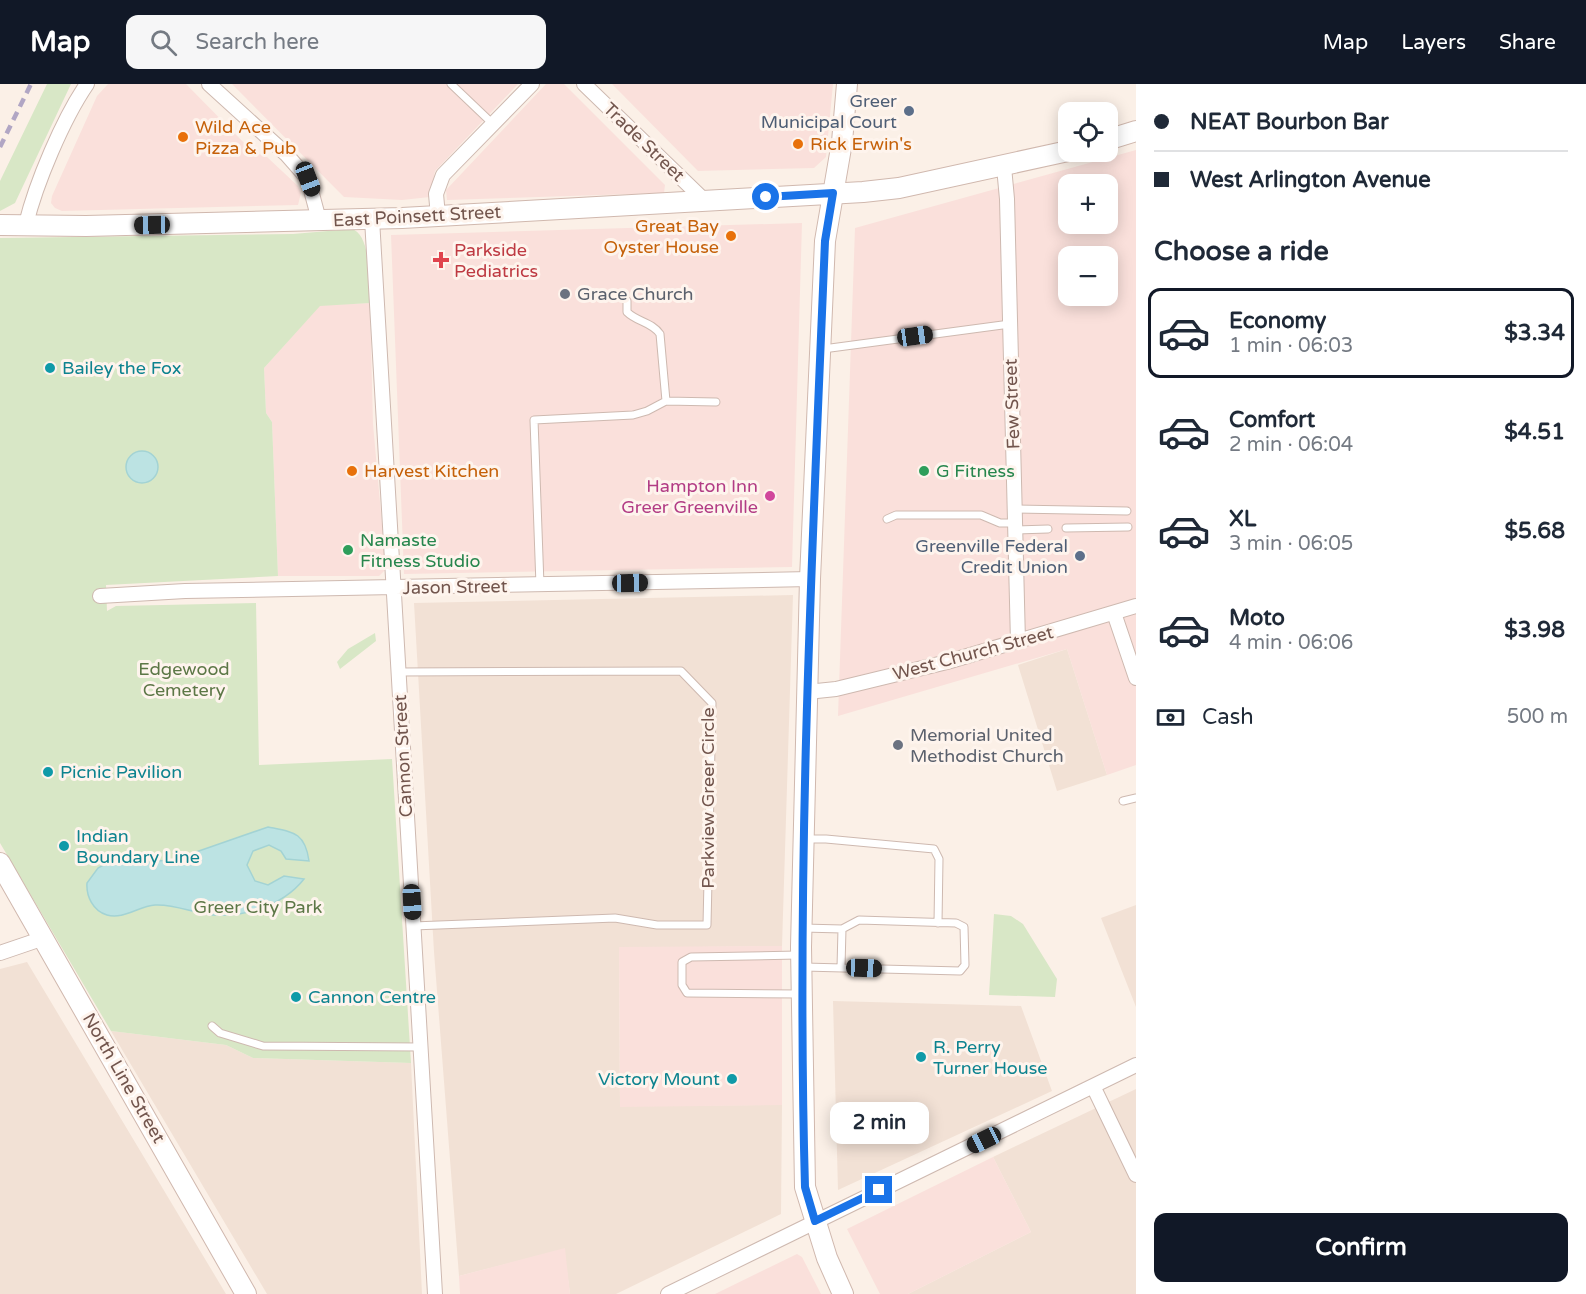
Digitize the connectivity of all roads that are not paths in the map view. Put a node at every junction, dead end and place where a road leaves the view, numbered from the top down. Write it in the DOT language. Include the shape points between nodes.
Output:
graph roads {
  1 [pos="87,84"];
  2 [pos="209,84"];
  3 [pos="451,84"];
  4 [pos="532,84"];
  5 [pos="584,84"];
  6 [pos="847,84"];
  7 [pos="493,124"];
  8 [pos="1136,131"];
  9 [pos="1118,137"];
  10 [pos="1058,154"];
  11 [pos="1004,167"];
  12 [pos="682,179"];
  13 [pos="833,193"];
  14 [pos="705,201"];
  15 [pos="671,203"];
  16 [pos="438,216"];
  17 [pos="372,219"];
  18 [pos="319,220"];
  19 [pos="26,224"];
  20 [pos="0,225"];
  21 [pos="627,301"];
  22 [pos="1010,324"];
  23 [pos="820,349"];
  24 [pos="666,401"];
  25 [pos="716,402"];
  26 [pos="1127,512"];
  27 [pos="887,519"];
  28 [pos="1016,521"];
  29 [pos="1128,527"];
  30 [pos="1066,528"];
  31 [pos="1048,529"];
  32 [pos="810,579"];
  33 [pos="540,585"];
  34 [pos="393,589"];
  35 [pos="100,596"];
  36 [pos="1136,606"];
  37 [pos="1114,613"];
  38 [pos="1018,642"];
  39 [pos="398,672"];
  40 [pos="1136,678"];
  41 [pos="807,692"];
  42 [pos="1136,798"];
  43 [pos="1122,801"];
  44 [pos="805,839"];
  45 [pos="0,863"];
  46 [pos="938,923"];
  47 [pos="413,926"];
  48 [pos="802,928"];
  49 [pos="842,929"];
  50 [pos="44,938"];
  51 [pos="0,953"];
  52 [pos="801,961"];
  53 [pos="841,967"];
  54 [pos="801,994"];
  55 [pos="213,1026"];
  56 [pos="420,1047"];
  57 [pos="1136,1065"];
  58 [pos="1093,1086"];
  59 [pos="1136,1175"];
  60 [pos="815,1221"];
  61 [pos="246,1294"];
  62 [pos="435,1294"];
  63 [pos="668,1294"];
  64 [pos="843,1294"];
  1 -- 19 [label="street" via="56,145"];
  2 -- 18 [label="street" via="308,179"];
  3 -- 7 [label="lane"];
  4 -- 7 [label="street"];
  5 -- 12 [label="street, Trade Street"];
  6 -- 13 [label="main road"];
  7 -- 16 [label="street" via="443,175 436,194"];
  8 -- 9 [label="main road"];
  10 -- 11 [label="main road, East Poinsett Street"];
  11 -- 13 [label="main road, East Poinsett Street" via="899,188"];
  11 -- 22 [label="street, Few Street"];
  12 -- 14 [label="street, Trade Street"];
  12 -- 15 [label="street"];
  13 -- 14 [label="main road, East Poinsett Street"];
  13 -- 23 [label="main road" via="825,241"];
  14 -- 15 [label="main road, East Poinsett Street"];
  15 -- 16 [label="main road, East Poinsett Street"];
  16 -- 17 [label="main road, East Poinsett Street"];
  17 -- 18 [label="main road, East Poinsett Street"];
  17 -- 34 [label="street, Cannon Street"];
  18 -- 19 [label="main road, East Poinsett Street"];
  19 -- 20 [label="main road, East Poinsett Street"];
  21 -- 24 [label="lane" via="627,312 632,317 660,334"];
  22 -- 23 [label="lane"];
  22 -- 28 [label="street, Few Street"];
  23 -- 32 [label="main road"];
  24 -- 25 [label="lane"];
  24 -- 33 [label="lane" via="633,415 534,420"];
  26 -- 28 [label="lane"];
  27 -- 28 [label="lane" via="896,515 981,515 995,522"];
  28 -- 31 [label="lane"];
  28 -- 38 [label="street, Few Street"];
  29 -- 30 [label="lane"];
  32 -- 33 [label="street, Jason Street"];
  32 -- 41 [label="main road"];
  33 -- 34 [label="street, Jason Street"];
  34 -- 35 [label="street, Jason Street"];
  34 -- 39 [label="street, Cannon Street"];
  36 -- 37 [label="street, West Church Street"];
  37 -- 38 [label="street, West Church Street"];
  37 -- 40 [label="street"];
  38 -- 41 [label="street, West Church Street" via="844,687"];
  39 -- 47 [label="street, Cannon Street"];
  39 -- 47 [label="lane, Parkview Greer Circle" via="681,671 712,703 707,925 657,925 615,918"];
  41 -- 44 [label="main road"];
  42 -- 43 [label="lane"];
  44 -- 46 [label="lane" via="934,849 939,860"];
  44 -- 48 [label="main road"];
  45 -- 50 [label="main road, North Line Street"];
  46 -- 49 [label="lane" via="859,920"];
  46 -- 53 [label="lane" via="956,922 964,927 965,965 960,971"];
  47 -- 56 [label="street, Cannon Street"];
  48 -- 49 [label="lane"];
  48 -- 52 [label="main road"];
  49 -- 53 [label="lane"];
  50 -- 51 [label="street"];
  50 -- 61 [label="main road, North Line Street"];
  52 -- 53 [label="lane"];
  52 -- 54 [label="main road"];
  52 -- 54 [label="lane" via="692,957 682,962 682,986 687,993"];
  54 -- 60 [label="main road" via="805,1187"];
  55 -- 56 [label="lane" via="220,1033 263,1047"];
  56 -- 62 [label="street, Cannon Street"];
  57 -- 58 [label="street"];
  58 -- 59 [label="street"];
  58 -- 60 [label="street"];
  60 -- 63 [label="street"];
  60 -- 64 [label="main road"];
}
